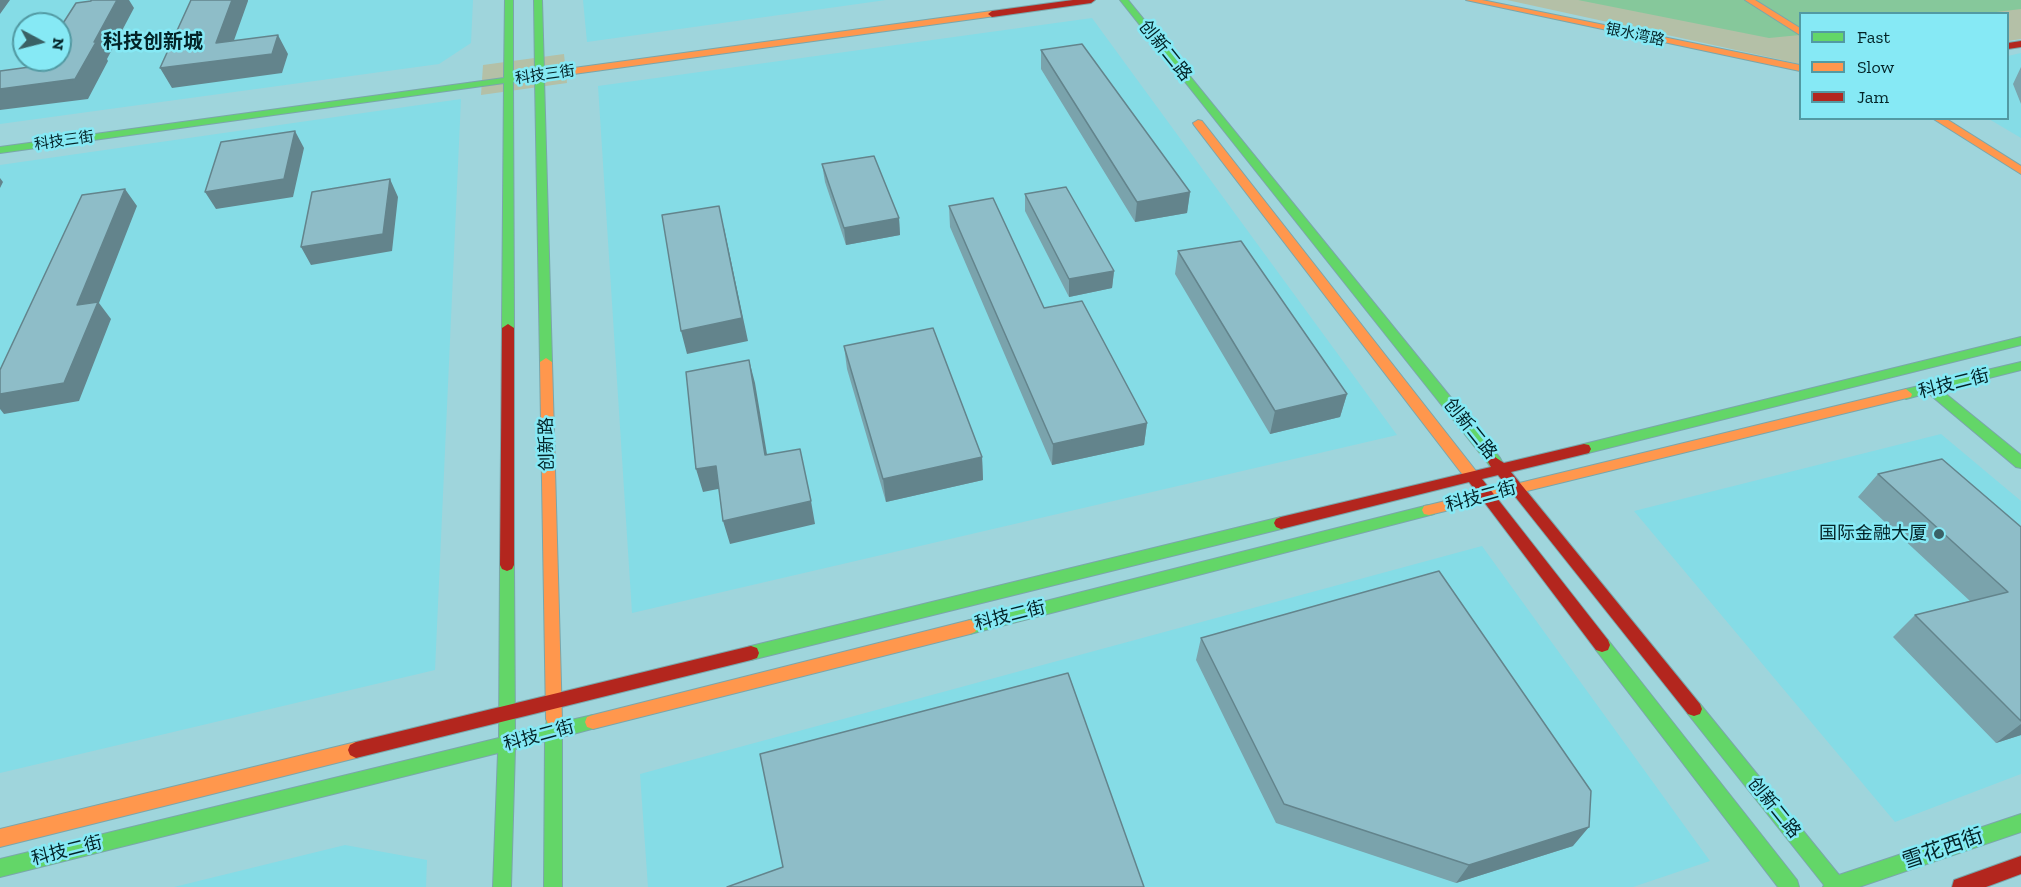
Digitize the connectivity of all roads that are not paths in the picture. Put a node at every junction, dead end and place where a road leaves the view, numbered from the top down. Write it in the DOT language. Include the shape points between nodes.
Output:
graph roads {
  1 [pos="509,0"];
  2 [pos="538,0"];
  3 [pos="1018,0"];
  4 [pos="1091,0"];
  5 [pos="1125,0"];
  6 [pos="1470,0"];
  7 [pos="1749,0"];
  8 [pos="1773,0"];
  9 [pos="1799,16"];
  10 [pos="1799,31"];
  11 [pos="1799,68"];
  12 [pos="539,70"];
  13 [pos="508,75"];
  14 [pos="1191,113"];
  15 [pos="1941,120"];
  16 [pos="1967,120"];
  17 [pos="1983,130"];
  18 [pos="0,139"];
  19 [pos="0,150"];
  20 [pos="2021,171"];
  21 [pos="2021,341"];
  22 [pos="2021,366"];
  23 [pos="1933,390"];
  24 [pos="2021,463"];
  25 [pos="1502,470"];
  26 [pos="1473,477"];
  27 [pos="1516,488"];
  28 [pos="1488,496"];
  29 [pos="552,704"];
  30 [pos="506,715"];
  31 [pos="554,731"];
  32 [pos="507,744"];
  33 [pos="2021,823"];
  34 [pos="0,838"];
  35 [pos="2021,865"];
  36 [pos="0,868"];
  37 [pos="1835,886"];
  38 [pos="502,887"];
  39 [pos="553,887"];
  40 [pos="1790,887"];
  41 [pos="1961,887"];
  1 -- 13 [label="main road"];
  2 -- 12 [label="main road, 创新路"];
  3 -- 12 [label="main road, 科技三街"];
  4 -- 12 [label="main road, 科技三街"];
  5 -- 25 [label="main road, 创新二路"];
  6 -- 11 [label="main road, 银水湾路"];
  7 -- 10 [label="main road"];
  8 -- 9 [label="main road"];
  12 -- 13 [label="main road, 科技三街"];
  12 -- 29 [label="main road, 创新路"];
  13 -- 18 [label="main road, 科技三街"];
  13 -- 19 [label="main road, 科技三街"];
  13 -- 30 [label="main road"];
  14 -- 26 [label="main road, 创新二路"];
  15 -- 20 [label="main road"];
  16 -- 17 [label="main road"];
  21 -- 25 [label="main road, 科技二街"];
  22 -- 23 [label="main road, 科技二街"];
  23 -- 24 [label="main road"];
  23 -- 27 [label="main road, 科技二街"];
  25 -- 26 [label="main road, 科技二街"];
  25 -- 27 [label="main road, 创新二路"];
  26 -- 28 [label="main road, 创新二路"];
  26 -- 29 [label="main road, 科技二街"];
  27 -- 28 [label="main road, 科技二街"];
  27 -- 37 [label="main road, 创新二路"];
  28 -- 31 [label="main road, 科技二街"];
  28 -- 40 [label="main road, 创新二路"];
  29 -- 30 [label="main road, 科技二街"];
  29 -- 31 [label="main road, 创新路"];
  30 -- 32 [label="main road"];
  30 -- 34 [label="main road, 科技二街"];
  31 -- 32 [label="main road, 科技二街"];
  31 -- 39 [label="main road, 创新路"];
  32 -- 36 [label="main road, 科技二街"];
  32 -- 38 [label="main road"];
  33 -- 37 [label="main road, 雪花西街"];
  35 -- 41 [label="main road"];
}
